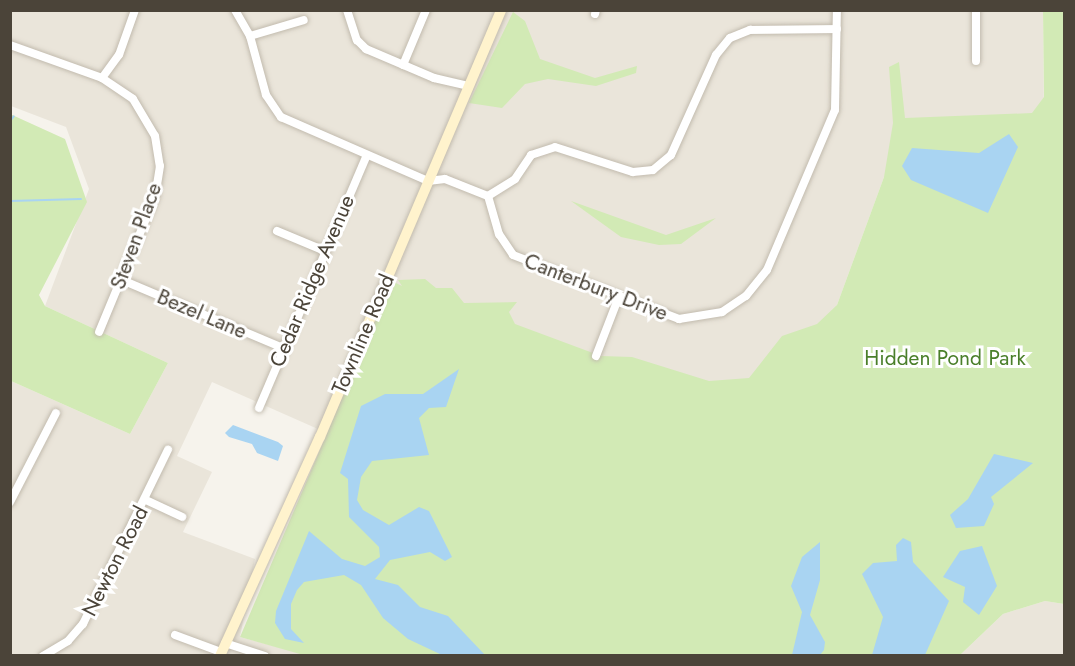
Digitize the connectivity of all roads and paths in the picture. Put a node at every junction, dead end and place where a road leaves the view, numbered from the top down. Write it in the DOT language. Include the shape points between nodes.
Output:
graph roads {
  1 [pos="135,10"];
  2 [pos="235,10"];
  3 [pos="347,10"];
  4 [pos="426,10"];
  5 [pos="501,10"];
  6 [pos="837,10"];
  7 [pos="976,10"];
  8 [pos="304,20"];
  9 [pos="837,29"];
  10 [pos="250,36"];
  11 [pos="10,45"];
  12 [pos="976,61"];
  13 [pos="403,65"];
  14 [pos="102,78"];
  15 [pos="469,86"];
  16 [pos="367,155"];
  17 [pos="428,181"];
  18 [pos="488,196"];
  19 [pos="277,231"];
  20 [pos="325,251"];
  21 [pos="122,280"];
  22 [pos="618,299"];
  23 [pos="99,333"];
  24 [pos="283,348"];
  25 [pos="596,356"];
  26 [pos="259,408"];
  27 [pos="56,413"];
  28 [pos="168,450"];
  29 [pos="146,500"];
  30 [pos="10,501"];
  31 [pos="182,517"];
  32 [pos="175,635"];
  33 [pos="222,650"];
  34 [pos="43,656"];
  35 [pos="265,656"];
  1 -- 14 [label="street" via="119,55"];
  2 -- 10 [label="street"];
  3 -- 13 [label="street" via="362,45"];
  4 -- 13 [label="street"];
  5 -- 15 [label="street, Townline Road"];
  6 -- 9 [label="street, Canterbury Drive"];
  7 -- 12 [label="street"];
  8 -- 10 [label="street"];
  9 -- 18 [label="street" via="750,30 730,38 716,55 671,156 653,170 633,172 555,147 531,155 515,179"];
  9 -- 22 [label="street, Canterbury Drive" via="835,110 757,285 728,308 695,319 663,316"];
  10 -- 16 [label="street" via="266,95 281,117"];
  11 -- 14 [label="street, Steven Place"];
  13 -- 15 [label="street"];
  14 -- 21 [label="street, Steven Place" via="144,113 160,166 155,197"];
  15 -- 17 [label="street, Townline Road"];
  16 -- 17 [label="street"];
  16 -- 20 [label="street, Cedar Ridge Avenue"];
  17 -- 18 [label="street" via="445,180"];
  17 -- 33 [label="street, Townline Road"];
  18 -- 22 [label="street, Canterbury Drive" via="501,240 513,255"];
  19 -- 20 [label="street"];
  20 -- 24 [label="street, Cedar Ridge Avenue"];
  21 -- 23 [label="street, Steven Place"];
  21 -- 24 [label="street, Bezel Lane"];
  22 -- 25 [label="street"];
  24 -- 26 [label="street, Cedar Ridge Avenue"];
  27 -- 30 [label="street"];
  28 -- 29 [label="street, Newton Road"];
  29 -- 31 [label="street"];
  29 -- 34 [label="street, Newton Road" via="84,624 68,641"];
  32 -- 33 [label="street"];
  33 -- 35 [label="street"];
}
